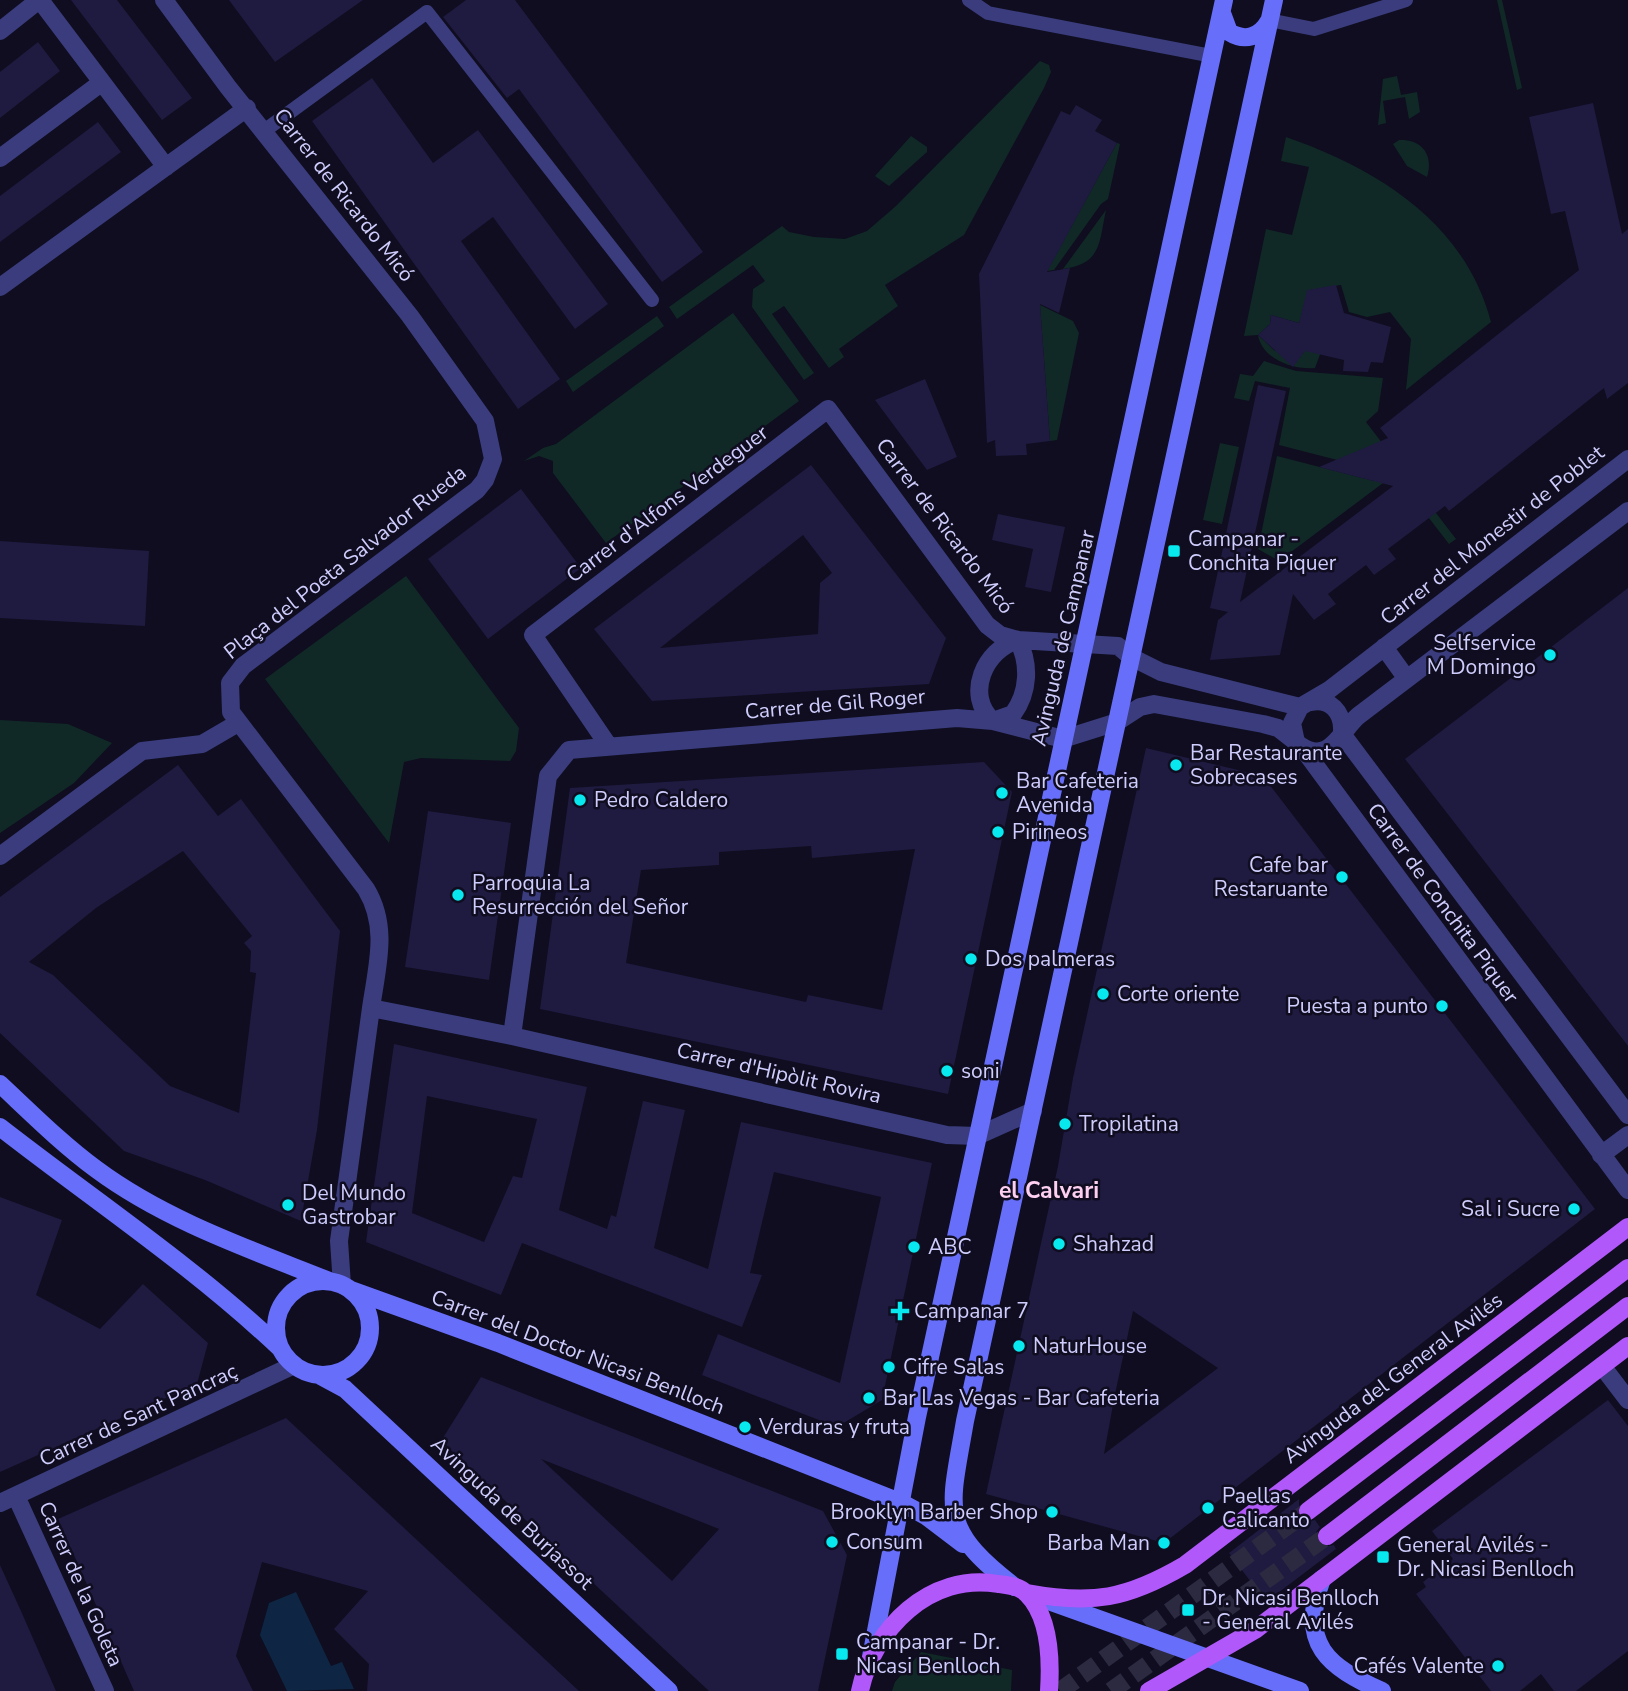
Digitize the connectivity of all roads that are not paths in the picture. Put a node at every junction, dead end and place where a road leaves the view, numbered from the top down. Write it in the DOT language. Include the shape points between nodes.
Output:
graph roads {
  1 [pos="39,0"];
  2 [pos="164,0"];
  3 [pos="969,0"];
  4 [pos="1264,0"];
  5 [pos="1274,0"];
  6 [pos="1406,0"];
  7 [pos="1224,3"];
  8 [pos="422,6"];
  9 [pos="1269,20"];
  10 [pos="0,31"];
  11 [pos="1212,56"];
  12 [pos="101,83"];
  13 [pos="247,108"];
  14 [pos="264,131"];
  15 [pos="0,158"];
  16 [pos="166,167"];
  17 [pos="0,287"];
  18 [pos="652,300"];
  19 [pos="828,409"];
  20 [pos="485,421"];
  21 [pos="1628,458"];
  22 [pos="1628,511"];
  23 [pos="1017,640"];
  24 [pos="1085,644"];
  25 [pos="1384,647"];
  26 [pos="1131,657"];
  27 [pos="1407,679"];
  28 [pos="1306,705"];
  29 [pos="993,721"];
  30 [pos="1116,722"];
  31 [pos="238,723"];
  32 [pos="1342,732"];
  33 [pos="1063,740"];
  34 [pos="1299,744"];
  35 [pos="608,745"];
  36 [pos="0,856"];
  37 [pos="371,1008"];
  38 [pos="512,1036"];
  39 [pos="0,1084"];
  40 [pos="1033,1111"];
  41 [pos="1628,1115"];
  42 [pos="0,1127"];
  43 [pos="1628,1135"];
  44 [pos="977,1136"];
  45 [pos="1601,1155"];
  46 [pos="1628,1190"];
  47 [pos="1628,1227"];
  48 [pos="1628,1268"];
  49 [pos="342,1286"];
  50 [pos="1628,1306"];
  51 [pos="1628,1346"];
  52 [pos="280,1348"];
  53 [pos="294,1365"];
  54 [pos="1602,1366"];
  55 [pos="319,1375"];
  56 [pos="1628,1400"];
  57 [pos="8,1499"];
  58 [pos="900,1502"];
  59 [pos="1308,1511"];
  60 [pos="1327,1536"];
  61 [pos="974,1553"];
  62 [pos="1322,1579"];
  63 [pos="1021,1590"];
  64 [pos="1209,1656"];
  65 [pos="871,1657"];
  66 [pos="105,1691"];
  67 [pos="669,1691"];
  68 [pos="860,1691"];
  69 [pos="1049,1691"];
  70 [pos="1149,1691"];
  71 [pos="1300,1691"];
  72 [pos="1382,1691"];
  1 -- 10 [label="street"];
  1 -- 12 [label="street"];
  2 -- 13 [label="street, Carrer de Ricardo Micó"];
  3 -- 11 [label="lane" via="988,13"];
  4 -- 9 [label="main road"];
  5 -- 9 [label="main road"];
  6 -- 9 [label="lane" via="1314,29"];
  7 -- 9 [label="main road" via="1224,25 1236,36 1252,37"];
  7 -- 11 [label="main road, Avinguda de Campanar"];
  8 -- 14 [label="lane"];
  8 -- 18 [label="lane"];
  9 -- 26 [label="main road"];
  11 -- 24 [label="main road, Avinguda de Campanar"];
  12 -- 15 [label="street"];
  12 -- 16 [label="street"];
  13 -- 14 [label="street, Carrer de Ricardo Micó"];
  13 -- 16 [label="street"];
  14 -- 20 [label="street, Carrer de Ricardo Micó" via="410,316"];
  16 -- 17 [label="street"];
  19 -- 23 [label="street, Carrer de Ricardo Micó" via="987,625"];
  19 -- 35 [label="street, Carrer d'Alfons Verdeguer" via="533,635"];
  20 -- 31 [label="street, Plaça del Poeta Salvador Rueda" via="493,459 485,480 243,666 230,683 231,712"];
  21 -- 25 [label="street, Carrer del Monestir de Poblet"];
  22 -- 27 [label="street"];
  23 -- 24 [label="street, Carrer de Ricardo Micó"];
  23 -- 29 [label="street, Avinguda de Campanar" via="1026,665 1024,692 1013,714"];
  23 -- 29 [label="street, Avinguda de Campanar" via="1003,644 984,667 981,701"];
  24 -- 26 [label="street, Carrer de Conchita Piquer" via="1105,642"];
  24 -- 33 [label="main road, Avinguda de Campanar"];
  25 -- 27 [label="street, Carrer del Monestir de Poblet"];
  25 -- 28 [label="street, Carrer del Monestir de Poblet"];
  26 -- 28 [label="street, Carrer de Conchita Piquer" via="1161,672"];
  26 -- 30 [label="main road"];
  27 -- 32 [label="street"];
  28 -- 32 [label="street, Carrer de Conchita Piquer" via="1320,701 1333,706 1341,717"];
  28 -- 34 [label="street" via="1292,723"];
  29 -- 33 [label="street, Carrer de Gil Roger"];
  29 -- 35 [label="street, Carrer de Gil Roger" via="928,719"];
  30 -- 33 [label="street, Carrer de Conchita Piquer"];
  30 -- 34 [label="street, Carrer de Conchita Piquer" via="1154,704 1278,728"];
  30 -- 40 [label="main road"];
  31 -- 36 [label="street" via="202,744 142,751"];
  31 -- 37 [label="street, Plaça del Poeta Salvador Rueda" via="377,908 380,945"];
  32 -- 34 [label="street" via="1326,750 1311,751"];
  32 -- 41 [label="street, Carrer de Conchita Piquer"];
  33 -- 44 [label="main road, Avinguda de Campanar"];
  34 -- 45 [label="street, Carrer de Conchita Piquer"];
  35 -- 38 [label="street, Carrer de Gil Roger" via="569,750 548,776"];
  37 -- 38 [label="street"];
  37 -- 49 [label="street, Plaça del Poeta Salvador Rueda" via="340,1241"];
  38 -- 44 [label="street, Carrer d'Hipòlit Rovira" via="947,1135"];
  39 -- 49 [label="main road" via="65,1144 142,1198 190,1223"];
  40 -- 44 [label="street, Carrer d'Hipòlit Rovira"];
  40 -- 61 [label="main road" via="954,1491 956,1523"];
  42 -- 52 [label="main road" via="174,1255"];
  43 -- 45 [label="street"];
  44 -- 58 [label="main road, Avinguda de Campanar"];
  45 -- 46 [label="street, Carrer de Conchita Piquer"];
  47 -- 63 [label="main road, Avinguda del General Avilés" via="1154,1584 1100,1600 1067,1600"];
  48 -- 59 [label="main road"];
  49 -- 52 [label="main road" via="304,1285 286,1299 277,1317"];
  49 -- 55 [label="main road" via="368,1313 368,1345 348,1369"];
  49 -- 58 [label="main road, Carrer del Doctor Nicasi Benlloch"];
  50 -- 60 [label="main road"];
  51 -- 54 [label="main road"];
  52 -- 53 [label="main road"];
  53 -- 55 [label="main road"];
  53 -- 57 [label="street, Carrer de Sant Pancraç"];
  54 -- 56 [label="street"];
  54 -- 62 [label="main road"];
  55 -- 67 [label="main road, Avinguda de Burjassot" via="345,1389"];
  57 -- 66 [label="street, Carrer de la Goleta"];
  58 -- 61 [label="main road, Carrer del Doctor Nicasi Benlloch"];
  58 -- 65 [label="main road, Avinguda de Campanar"];
  61 -- 63 [label="main road"];
  62 -- 64 [label="main road" via="1255,1630"];
  62 -- 72 [label="main road" via="1315,1610 1319,1645 1345,1675"];
  63 -- 64 [label="main road"];
  63 -- 65 [label="main road, Avinguda de Campanar" via="986,1582 927,1598 886,1630"];
  63 -- 69 [label="main road" via="1040,1616 1047,1643"];
  64 -- 70 [label="main road"];
  64 -- 71 [label="main road"];
  65 -- 68 [label="main road, Avinguda de Campanar"];
}
